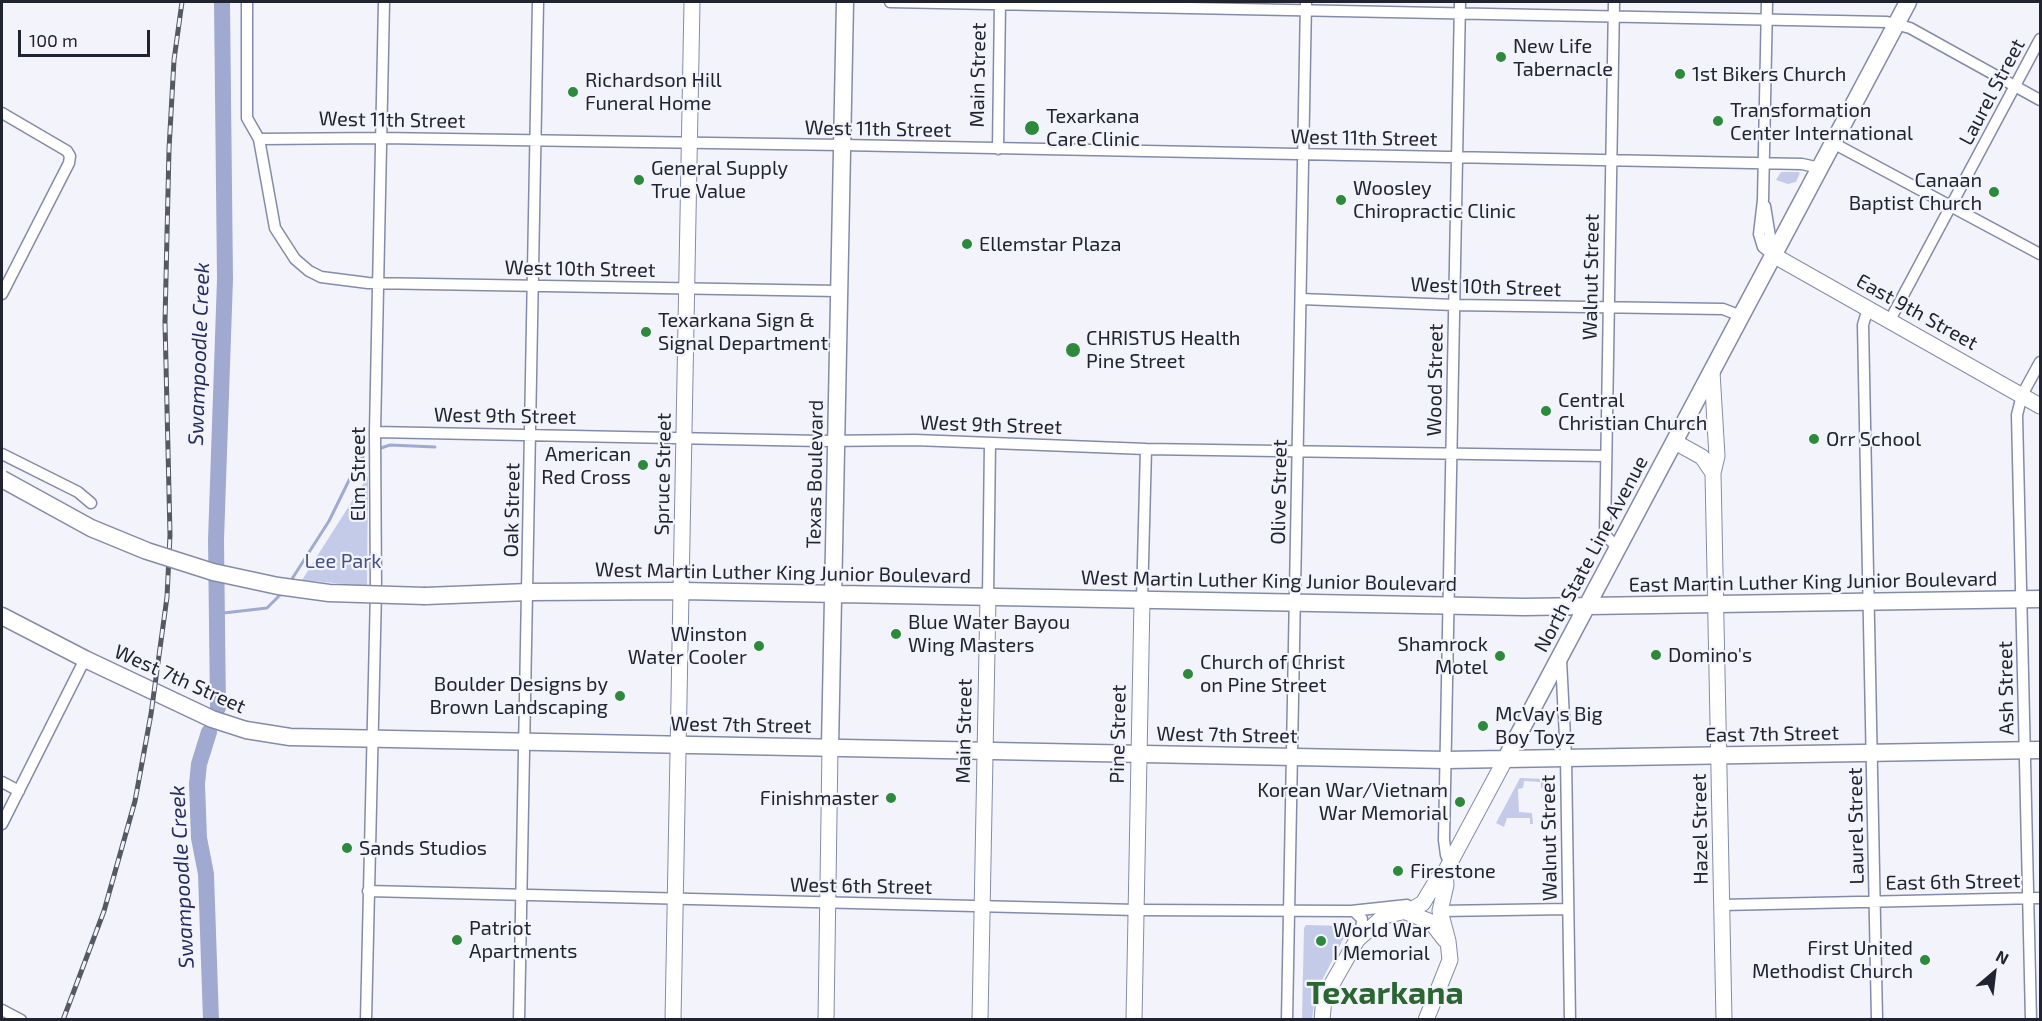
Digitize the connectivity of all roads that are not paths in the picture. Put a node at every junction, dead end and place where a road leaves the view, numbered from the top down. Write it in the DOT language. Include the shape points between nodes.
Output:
graph roads {
  1 [pos="247,2"];
  2 [pos="384,2"];
  3 [pos="538,2"];
  4 [pos="692,2"];
  5 [pos="845,2"];
  6 [pos="890,2"];
  7 [pos="1614,2"];
  8 [pos="1767,2"];
  9 [pos="1908,2"];
  10 [pos="1000,3"];
  11 [pos="1155,4"];
  12 [pos="1306,6"];
  13 [pos="1460,7"];
  14 [pos="1614,15"];
  15 [pos="1766,19"];
  16 [pos="1896,23"];
  17 [pos="2040,39"];
  18 [pos="2015,86"];
  19 [pos="2040,100"];
  20 [pos="2,113"];
  21 [pos="381,138"];
  22 [pos="260,139"];
  23 [pos="537,140"];
  24 [pos="1833,143"];
  25 [pos="690,144"];
  26 [pos="842,145"];
  27 [pos="998,149"];
  28 [pos="1304,155"];
  29 [pos="1456,159"];
  30 [pos="1612,161"];
  31 [pos="1763,164"];
  32 [pos="1820,168"];
  33 [pos="1951,207"];
  34 [pos="2040,254"];
  35 [pos="1773,255"];
  36 [pos="380,283"];
  37 [pos="533,286"];
  38 [pos="687,289"];
  39 [pos="2,291"];
  40 [pos="838,291"];
  41 [pos="1301,299"];
  42 [pos="1454,304"];
  43 [pos="1609,308"];
  44 [pos="1868,308"];
  45 [pos="1741,316"];
  46 [pos="1890,320"];
  47 [pos="2040,362"];
  48 [pos="1712,372"];
  49 [pos="2022,395"];
  50 [pos="2040,406"];
  51 [pos="375,432"];
  52 [pos="531,434"];
  53 [pos="685,438"];
  54 [pos="836,440"];
  55 [pos="1675,442"];
  56 [pos="990,443"];
  57 [pos="1146,448"];
  58 [pos="1297,451"];
  59 [pos="1451,454"];
  60 [pos="2,455"];
  61 [pos="1606,456"];
  62 [pos="1713,473"];
  63 [pos="2,480"];
  64 [pos="91,503"];
  65 [pos="1618,548"];
  66 [pos="682,591"];
  67 [pos="529,592"];
  68 [pos="835,593"];
  69 [pos="988,597"];
  70 [pos="2022,599"];
  71 [pos="2040,599"];
  72 [pos="1142,600"];
  73 [pos="1295,602"];
  74 [pos="1868,602"];
  75 [pos="1449,606"];
  76 [pos="1716,606"];
  77 [pos="1587,607"];
  78 [pos="2,616"];
  79 [pos="1560,656"];
  80 [pos="85,659"];
  81 [pos="371,739"];
  82 [pos="525,742"];
  83 [pos="678,745"];
  84 [pos="830,747"];
  85 [pos="2033,751"];
  86 [pos="985,752"];
  87 [pos="1872,753"];
  88 [pos="1138,754"];
  89 [pos="1719,756"];
  90 [pos="1291,757"];
  91 [pos="1566,757"];
  92 [pos="1446,760"];
  93 [pos="1505,760"];
  94 [pos="2,782"];
  95 [pos="19,791"];
  96 [pos="2,824"];
  97 [pos="1448,868"];
  98 [pos="368,891"];
  99 [pos="521,895"];
  100 [pos="675,898"];
  101 [pos="1427,898"];
  102 [pos="2035,898"];
  103 [pos="1875,901"];
  104 [pos="828,902"];
  105 [pos="1722,905"];
  106 [pos="982,907"];
  107 [pos="1568,909"];
  108 [pos="1136,910"];
  109 [pos="1354,910"];
  110 [pos="1440,911"];
  111 [pos="1289,912"];
  112 [pos="1406,912"];
  113 [pos="1362,934"];
  114 [pos="1450,951"];
  115 [pos="2,1010"];
  116 [pos="21,1020"];
  117 [pos="366,1020"];
  118 [pos="519,1020"];
  119 [pos="673,1020"];
  120 [pos="826,1020"];
  121 [pos="980,1020"];
  122 [pos="1134,1020"];
  123 [pos="1287,1020"];
  124 [pos="1322,1020"];
  125 [pos="1426,1020"];
  126 [pos="1570,1020"];
  127 [pos="1724,1020"];
  128 [pos="1877,1020"];
  129 [pos="2031,1020"];
  1 -- 22 [label="street" via="245,105 247,118"];
  2 -- 21 [label="street, Elm Street"];
  3 -- 23 [label="street, Oak Street"];
  4 -- 25 [label="street, Spruce Street"];
  5 -- 26 [label="main road, Texas Boulevard"];
  6 -- 10 [label="street"];
  7 -- 14 [label="street, Walnut Street"];
  8 -- 15 [label="street"];
  9 -- 16 [label="main road, North State Line Avenue"];
  10 -- 11 [label="street"];
  10 -- 27 [label="street, Main Street"];
  11 -- 12 [label="street"];
  12 -- 13 [label="street"];
  12 -- 28 [label="street, Olive Street"];
  13 -- 14 [label="street"];
  13 -- 29 [label="street, Wood Street"];
  14 -- 15 [label="street"];
  14 -- 30 [label="street, Walnut Street"];
  15 -- 16 [label="street"];
  15 -- 31 [label="street"];
  16 -- 18 [label="street"];
  16 -- 24 [label="main road, North State Line Avenue"];
  17 -- 18 [label="street, Laurel Street"];
  18 -- 19 [label="street"];
  18 -- 33 [label="street, Laurel Street"];
  20 -- 39 [label="street" via="67,151 69,163"];
  21 -- 22 [label="street, West 11th Street"];
  21 -- 23 [label="street, West 11th Street"];
  21 -- 36 [label="street, Elm Street"];
  22 -- 36 [label="street, West 10th Street" via="275,228 295,259 321,277"];
  23 -- 25 [label="street, West 11th Street"];
  23 -- 37 [label="street, Oak Street"];
  24 -- 32 [label="main road, North State Line Avenue"];
  24 -- 33 [label="street"];
  25 -- 26 [label="street, West 11th Street"];
  25 -- 38 [label="street, Spruce Street"];
  26 -- 27 [label="street, West 11th Street"];
  26 -- 40 [label="main road, Texas Boulevard"];
  27 -- 28 [label="street, West 11th Street"];
  28 -- 29 [label="street, West 11th Street"];
  28 -- 41 [label="street, Olive Street"];
  29 -- 30 [label="street, West 11th Street"];
  29 -- 42 [label="street, Wood Street"];
  30 -- 31 [label="street, West 11th Street"];
  30 -- 43 [label="street, Walnut Street"];
  31 -- 32 [label="street, West 11th Street"];
  31 -- 35 [label="street" via="1760,242"];
  32 -- 35 [label="main road, North State Line Avenue"];
  33 -- 34 [label="street"];
  33 -- 46 [label="street, Laurel Street"];
  35 -- 44 [label="street, East 9th Street"];
  35 -- 45 [label="main road, North State Line Avenue"];
  36 -- 37 [label="street, West 10th Street"];
  36 -- 51 [label="street, Elm Street"];
  37 -- 38 [label="street, West 10th Street"];
  37 -- 52 [label="street, Oak Street"];
  38 -- 40 [label="street, West 10th Street"];
  38 -- 53 [label="street, Spruce Street"];
  40 -- 54 [label="main road, Texas Boulevard"];
  41 -- 42 [label="street, West 10th Street"];
  41 -- 58 [label="street, Olive Street"];
  42 -- 43 [label="street, West 10th Street"];
  42 -- 59 [label="street, Wood Street"];
  43 -- 45 [label="street, West 10th Street" via="1723,309"];
  43 -- 61 [label="street, Walnut Street"];
  44 -- 46 [label="street, East 9th Street"];
  44 -- 74 [label="street, Laurel Street" via="1863,325"];
  45 -- 48 [label="main road, North State Line Avenue"];
  46 -- 49 [label="street, East 9th Street"];
  47 -- 49 [label="street, Ash Street"];
  48 -- 55 [label="main road, North State Line Avenue"];
  48 -- 62 [label="street, Hazel Street" via="1717,456"];
  49 -- 50 [label="street, East 9th Street"];
  49 -- 70 [label="street, Ash Street" via="2017,415"];
  51 -- 52 [label="street, West 9th Street"];
  51 -- 81 [label="street, Elm Street" via="376,591"];
  52 -- 53 [label="street, West 9th Street"];
  52 -- 67 [label="street, Oak Street"];
  53 -- 54 [label="street, West 9th Street"];
  53 -- 66 [label="street, Spruce Street"];
  54 -- 56 [label="street, West 9th Street"];
  54 -- 68 [label="main road, Texas Boulevard"];
  55 -- 62 [label="street" via="1702,457"];
  55 -- 65 [label="main road, North State Line Avenue"];
  56 -- 57 [label="street, West 9th Street"];
  56 -- 69 [label="street, Main Street"];
  57 -- 58 [label="street, West 9th Street"];
  57 -- 72 [label="street, Pine Street"];
  58 -- 59 [label="street, West 9th Street"];
  58 -- 73 [label="street, Olive Street"];
  59 -- 61 [label="street, West 9th Street"];
  59 -- 75 [label="street, Wood Street"];
  60 -- 64 [label="street" via="78,492"];
  61 -- 65 [label="street, Walnut Street" via="1605,535"];
  62 -- 76 [label="street, Hazel Street"];
  63 -- 67 [label="main road, West Martin Luther King Junior Boulevard, bridge" via="91,528 213,573 329,593 424,596"];
  65 -- 77 [label="main road, North State Line Avenue"];
  66 -- 67 [label="main road, West Martin Luther King Junior Boulevard"];
  66 -- 68 [label="main road, West Martin Luther King Junior Boulevard"];
  66 -- 83 [label="street, Spruce Street"];
  67 -- 82 [label="street, Oak Street"];
  68 -- 69 [label="main road, West Martin Luther King Junior Boulevard"];
  68 -- 84 [label="main road, Texas Boulevard"];
  69 -- 72 [label="main road, West Martin Luther King Junior Boulevard"];
  69 -- 86 [label="street, Main Street"];
  70 -- 71 [label="main road, East Martin Luther King Junior Boulevard"];
  70 -- 74 [label="main road, East Martin Luther King Junior Boulevard"];
  70 -- 85 [label="street, Ash Street"];
  72 -- 73 [label="main road, West Martin Luther King Junior Boulevard"];
  72 -- 88 [label="street, Pine Street"];
  73 -- 75 [label="main road, West Martin Luther King Junior Boulevard"];
  73 -- 90 [label="street, Olive Street"];
  74 -- 76 [label="main road, East Martin Luther King Junior Boulevard"];
  74 -- 87 [label="street, Laurel Street"];
  75 -- 77 [label="main road, West Martin Luther King Junior Boulevard"];
  75 -- 92 [label="street, Wood Street"];
  76 -- 77 [label="main road, East Martin Luther King Junior Boulevard"];
  76 -- 89 [label="street, Hazel Street"];
  77 -- 79 [label="main road, North State Line Avenue"];
  78 -- 80 [label="main road, West 7th Street"];
  79 -- 91 [label="street, Walnut Street"];
  79 -- 93 [label="main road, North State Line Avenue"];
  80 -- 81 [label="main road, West 7th Street" via="212,719 246,730 290,737"];
  80 -- 95 [label="street"];
  81 -- 82 [label="main road, West 7th Street"];
  81 -- 98 [label="street, Elm Street"];
  82 -- 83 [label="main road, West 7th Street"];
  82 -- 99 [label="street, Oak Street"];
  83 -- 84 [label="main road, West 7th Street"];
  83 -- 100 [label="street, Spruce Street"];
  84 -- 86 [label="main road, West 7th Street"];
  84 -- 104 [label="street, Texas Boulevard"];
  85 -- 87 [label="main road, East 7th Street"];
  85 -- 102 [label="street, Ash Street"];
  86 -- 88 [label="main road, West 7th Street"];
  86 -- 106 [label="street, Main Street"];
  87 -- 89 [label="main road, East 7th Street"];
  87 -- 103 [label="street, Laurel Street"];
  88 -- 90 [label="main road, West 7th Street"];
  88 -- 108 [label="street, Pine Street"];
  89 -- 91 [label="main road, East 7th Street"];
  89 -- 105 [label="street, Hazel Street"];
  90 -- 92 [label="main road, West 7th Street"];
  90 -- 111 [label="street, Olive Street"];
  91 -- 93 [label="main road, East 7th Street"];
  91 -- 107 [label="street, Walnut Street"];
  92 -- 93 [label="main road, West 7th Street"];
  92 -- 97 [label="street, Wood Street" via="1443,840"];
  93 -- 97 [label="street, North State Line Avenue"];
  94 -- 95 [label="street"];
  95 -- 96 [label="street"];
  97 -- 101 [label="street, North State Line Avenue"];
  97 -- 110 [label="street, North State Line Avenue"];
  98 -- 99 [label="street, West 6th Street"];
  98 -- 117 [label="street, Elm Street"];
  99 -- 100 [label="street, West 6th Street"];
  99 -- 118 [label="street, Oak Street"];
  100 -- 104 [label="street, West 6th Street"];
  100 -- 119 [label="street, Spruce Street"];
  101 -- 109 [label="street, West 6th Street" via="1410,905"];
  101 -- 112 [label="street, North State Line Avenue" via="1419,907"];
  102 -- 103 [label="street, East 6th Street"];
  102 -- 129 [label="street, Ash Street"];
  103 -- 105 [label="street, East 6th Street"];
  103 -- 128 [label="street, Laurel Street"];
  104 -- 106 [label="street, West 6th Street"];
  104 -- 120 [label="street, Texas Boulevard"];
  105 -- 127 [label="street, Hazel Street"];
  106 -- 108 [label="street, West 6th Street"];
  106 -- 121 [label="street, Main Street"];
  107 -- 110 [label="street"];
  107 -- 126 [label="street, Walnut Street"];
  108 -- 111 [label="street, West 6th Street"];
  108 -- 122 [label="street, Pine Street"];
  109 -- 111 [label="street, West 6th Street"];
  109 -- 113 [label="street" via="1362,919"];
  110 -- 114 [label="street, North State Line Avenue"];
  111 -- 123 [label="street, Olive Street"];
  112 -- 113 [label="street, North State Line Avenue" via="1384,916"];
  112 -- 114 [label="street" via="1431,922"];
  113 -- 124 [label="street, North State Line Avenue" via="1324,998"];
  114 -- 125 [label="street, North State Line Avenue" via="1448,968"];
  115 -- 116 [label="street"];
}
